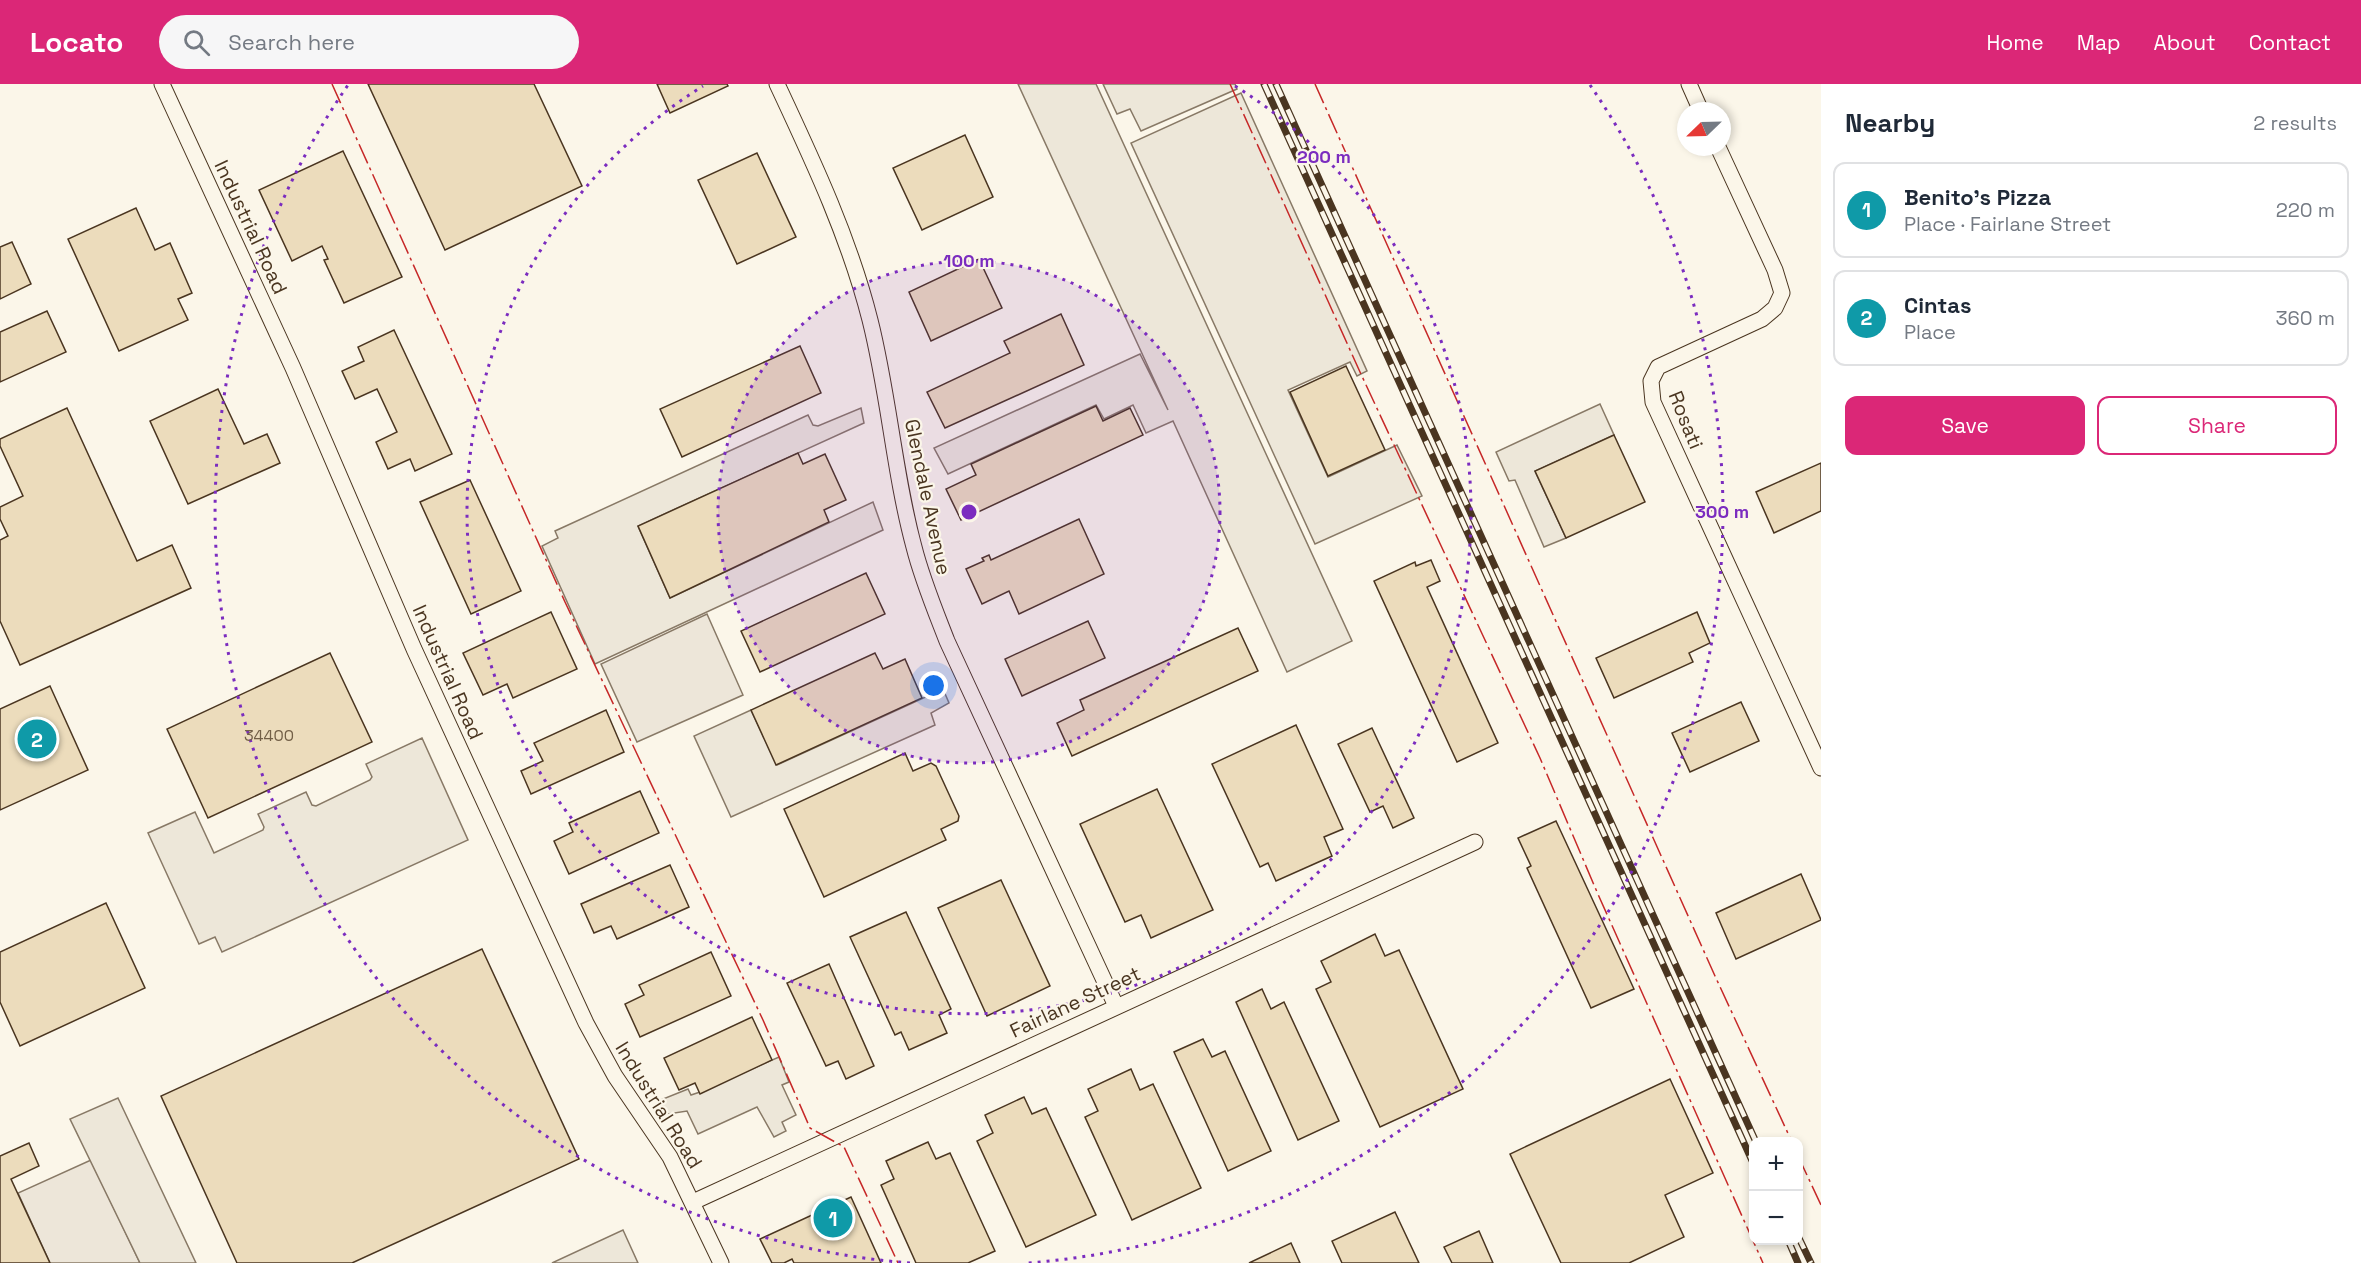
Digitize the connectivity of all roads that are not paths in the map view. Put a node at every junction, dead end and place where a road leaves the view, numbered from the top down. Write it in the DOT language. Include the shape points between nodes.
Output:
graph roads {
  1 [pos="162,84"];
  2 [pos="777,84"];
  3 [pos="1689,84"];
  4 [pos="1697,102"];
  5 [pos="1722,156"];
  6 [pos="1821,768"];
  7 [pos="1475,842"];
  8 [pos="1116,1006"];
  9 [pos="693,1202"];
  10 [pos="721,1263"];
  1 -- 9 [label="street, Industrial Road" via="586,1023 615,1076 670,1157"];
  2 -- 8 [label="street, Glendale Avenue" via="838,218 858,275 878,357 905,511 927,590"];
  3 -- 4 [label="street"];
  5 -- 6 [label="street, Rosati" via="1782,293 1775,308 1762,319 1658,367 1651,381 1653,402"];
  7 -- 8 [label="street, Fairlane Street"];
  8 -- 9 [label="street, Fairlane Street"];
  9 -- 10 [label="street, Industrial Road"];
}
